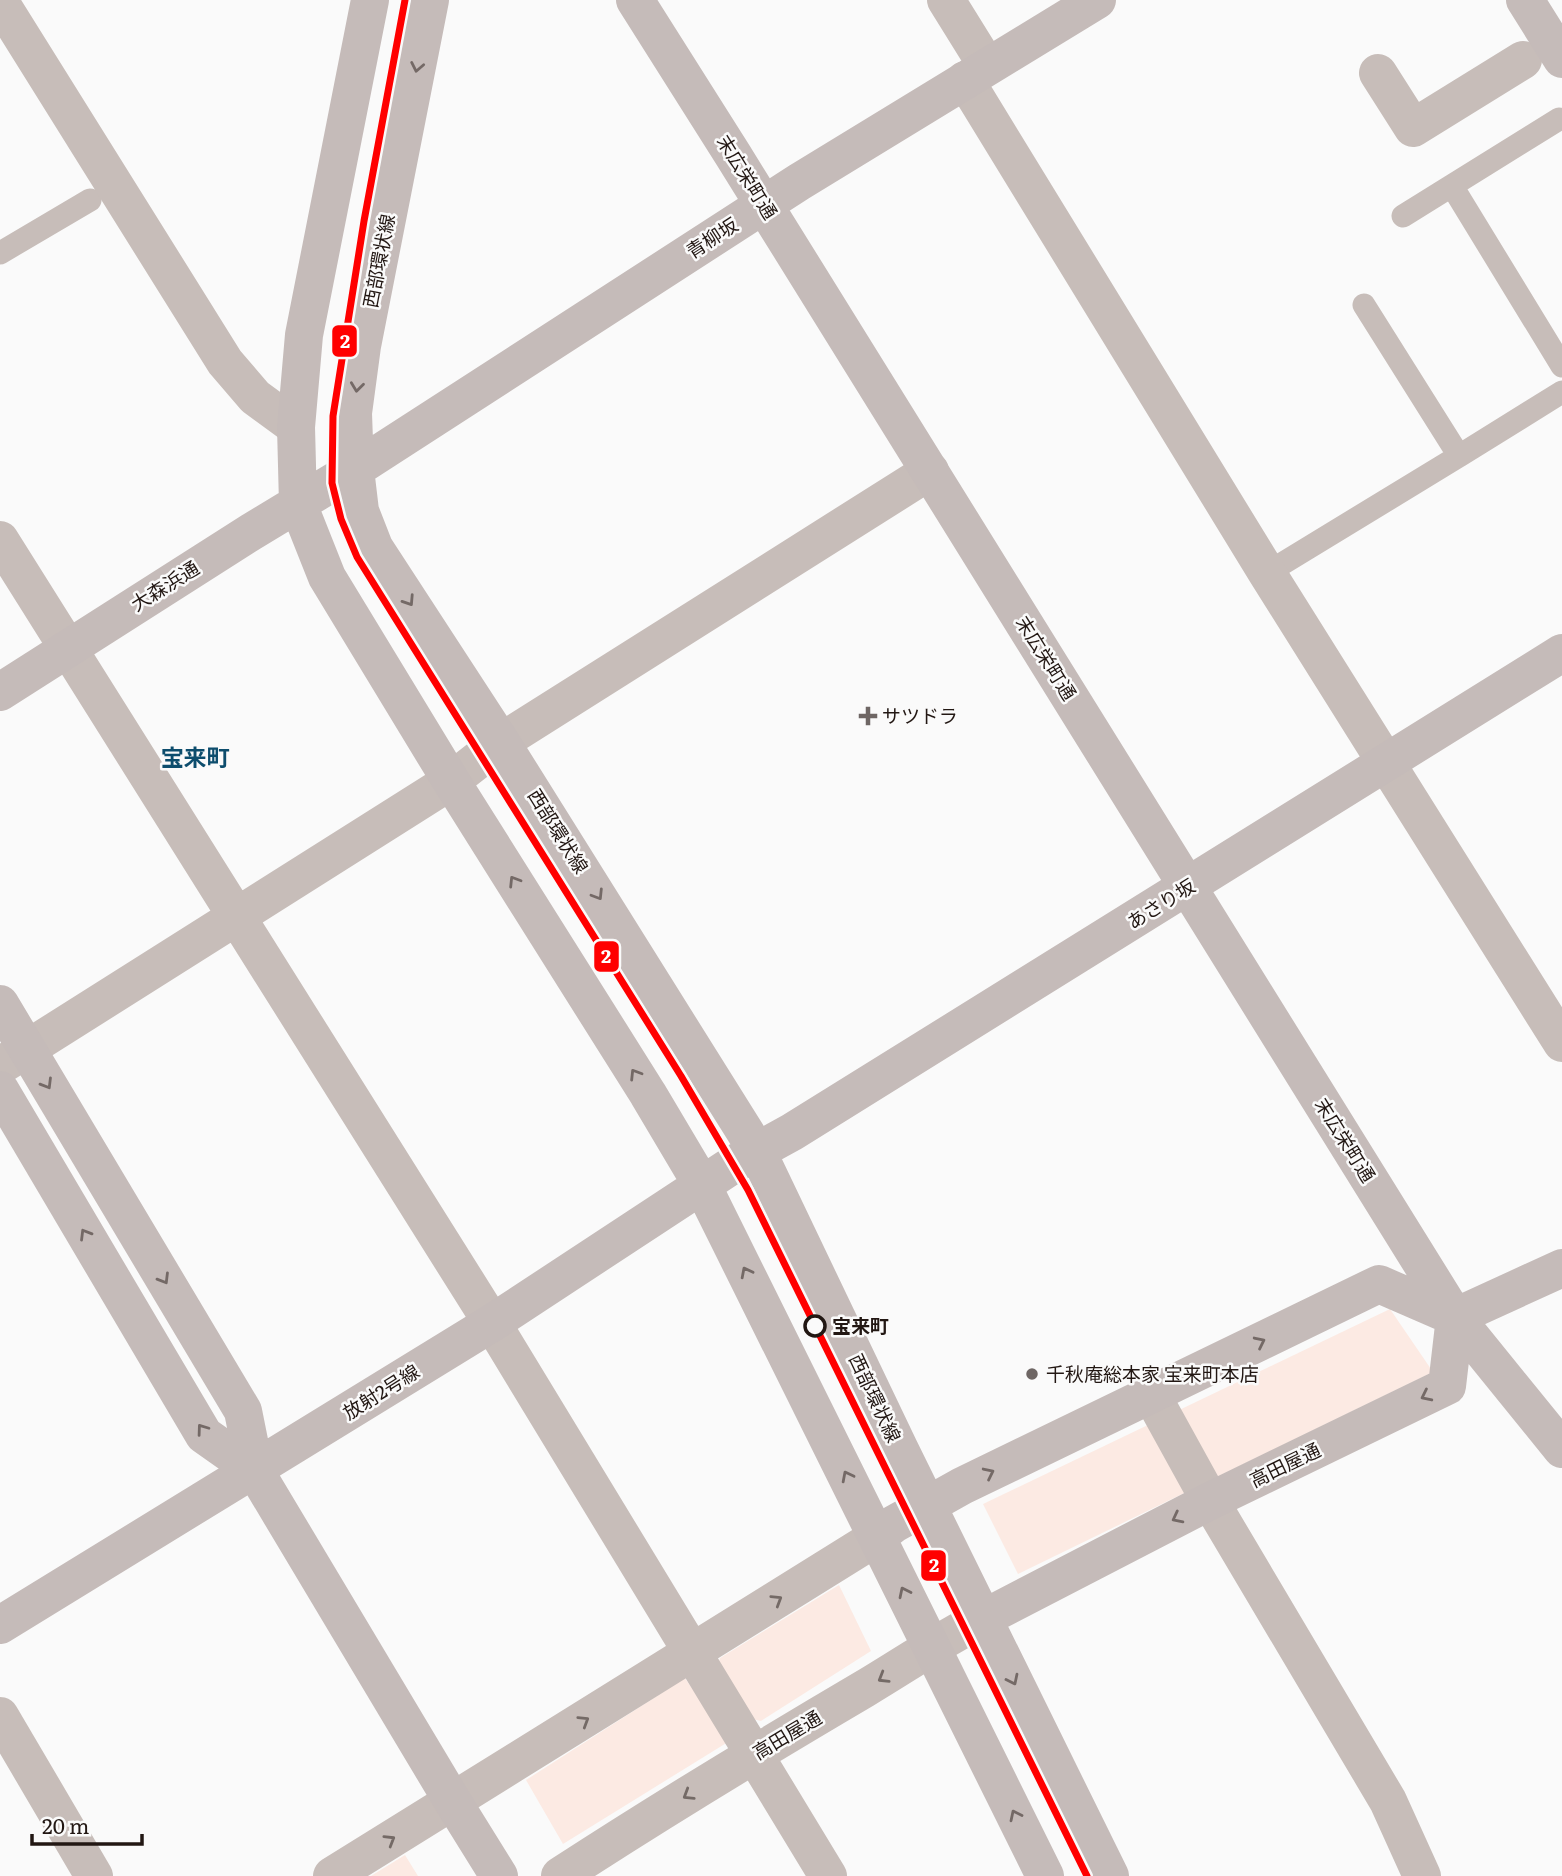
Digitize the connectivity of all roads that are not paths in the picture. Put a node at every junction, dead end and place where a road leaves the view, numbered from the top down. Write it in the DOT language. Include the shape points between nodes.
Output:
graph roads {
  1 [pos="370,0"];
  2 [pos="430,0"];
  3 [pos="635,0"];
  4 [pos="946,0"];
  5 [pos="1097,0"];
  6 [pos="1525,0"];
  7 [pos="0,2"];
  8 [pos="1562,59"];
  9 [pos="1523,60"];
  10 [pos="976,73"];
  11 [pos="1378,73"];
  12 [pos="1559,119"];
  13 [pos="1452,186"];
  14 [pos="90,200"];
  15 [pos="764,205"];
  16 [pos="1403,216"];
  17 [pos="0,253"];
  18 [pos="1363,306"];
  19 [pos="1562,366"];
  20 [pos="1562,392"];
  21 [pos="296,427"];
  22 [pos="1459,456"];
  23 [pos="930,471"];
  24 [pos="344,476"];
  25 [pos="298,504"];
  26 [pos="0,540"];
  27 [pos="1267,573"];
  28 [pos="68,648"];
  29 [pos="1562,653"];
  30 [pos="0,692"];
  31 [pos="501,742"];
  32 [pos="1386,762"];
  33 [pos="451,781"];
  34 [pos="1188,887"];
  35 [pos="236,918"];
  36 [pos="0,1004"];
  37 [pos="1562,1043"];
  38 [pos="13,1057"];
  39 [pos="0,1090"];
  40 [pos="757,1151"];
  41 [pos="702,1185"];
  42 [pos="1562,1268"];
  43 [pos="1455,1318"];
  44 [pos="492,1323"];
  45 [pos="1151,1394"];
  46 [pos="1562,1448"];
  47 [pos="255,1471"];
  48 [pos="1210,1501"];
  49 [pos="928,1503"];
  50 [pos="877,1537"];
  51 [pos="984,1618"];
  52 [pos="0,1625"];
  53 [pos="930,1648"];
  54 [pos="692,1653"];
  55 [pos="0,1716"];
  56 [pos="754,1754"];
  57 [pos="453,1802"];
  58 [pos="94,1876"];
  59 [pos="332,1876"];
  60 [pos="499,1876"];
  61 [pos="560,1876"];
  62 [pos="828,1876"];
  63 [pos="1045,1876"];
  64 [pos="1110,1876"];
  65 [pos="1422,1876"];
  1 -- 21 [label="street" via="304,335"];
  2 -- 24 [label="street, 西部環状線, one-way" via="362,346"];
  3 -- 15 [label="street, 末広栄町通"];
  4 -- 10 [label="street"];
  5 -- 10 [label="street, 青柳坂"];
  6 -- 8 [label="street"];
  7 -- 21 [label="street" via="225,362 255,397"];
  9 -- 11 [label="street" via="1413,128"];
  10 -- 15 [label="street, 青柳坂"];
  10 -- 27 [label="street"];
  12 -- 13 [label="lane"];
  13 -- 16 [label="lane"];
  13 -- 19 [label="lane"];
  14 -- 17 [label="lane"];
  15 -- 23 [label="street, 末広栄町通"];
  15 -- 24 [label="street, 青柳坂"];
  18 -- 22 [label="lane"];
  20 -- 22 [label="lane"];
  21 -- 25 [label="street"];
  22 -- 27 [label="lane"];
  23 -- 31 [label="street"];
  23 -- 34 [label="street, 末広栄町通"];
  24 -- 25 [label="street, 大森浜通"];
  24 -- 31 [label="street, 西部環状線, one-way" via="374,547"];
  25 -- 28 [label="street, 大森浜通"];
  25 -- 33 [label="street" via="327,577"];
  26 -- 28 [label="street"];
  27 -- 32 [label="street"];
  28 -- 30 [label="street, 大森浜通"];
  28 -- 35 [label="street"];
  29 -- 32 [label="street, あさり坂"];
  31 -- 33 [label="street"];
  31 -- 40 [label="street, 西部環状線, one-way"];
  32 -- 34 [label="street, あさり坂"];
  32 -- 37 [label="street"];
  33 -- 35 [label="street"];
  41 -- 33 [label="street, one-way"];
  34 -- 40 [label="street, あさり坂"];
  34 -- 43 [label="street, 末広栄町通"];
  35 -- 38 [label="street"];
  35 -- 44 [label="street"];
  36 -- 38 [label="street"];
  38 -- 47 [label="street, one-way" via="243,1411"];
  47 -- 39 [label="street, one-way" via="204,1435"];
  40 -- 41 [label="street, 放射2号線"];
  40 -- 49 [label="street, 西部環状線"];
  41 -- 44 [label="street, 放射2号線"];
  50 -- 41 [label="street, one-way"];
  42 -- 43 [label="street"];
  45 -- 43 [label="street, one-way" via="1379,1284"];
  43 -- 46 [label="street, 末広栄町通"];
  43 -- 48 [label="street, 高田屋通, one-way" via="1447,1386"];
  44 -- 47 [label="street, 放射2号線"];
  44 -- 54 [label="street"];
  45 -- 48 [label="street"];
  49 -- 45 [label="street, one-way"];
  47 -- 52 [label="street, 放射2号線"];
  47 -- 57 [label="street"];
  48 -- 51 [label="street, 高田屋通, one-way"];
  48 -- 65 [label="street" via="1388,1801"];
  49 -- 50 [label="street"];
  49 -- 51 [label="street, 西部環状線"];
  53 -- 50 [label="street, one-way"];
  54 -- 50 [label="street, one-way"];
  51 -- 53 [label="street, 高田屋通"];
  51 -- 64 [label="street, 西部環状線, one-way"];
  53 -- 56 [label="street, 高田屋通, one-way"];
  63 -- 53 [label="street, one-way"];
  54 -- 56 [label="street"];
  57 -- 54 [label="street, one-way"];
  55 -- 58 [label="street"];
  56 -- 61 [label="street, 高田屋通, one-way"];
  56 -- 62 [label="street"];
  59 -- 57 [label="street, one-way"];
  57 -- 60 [label="street"];
}
